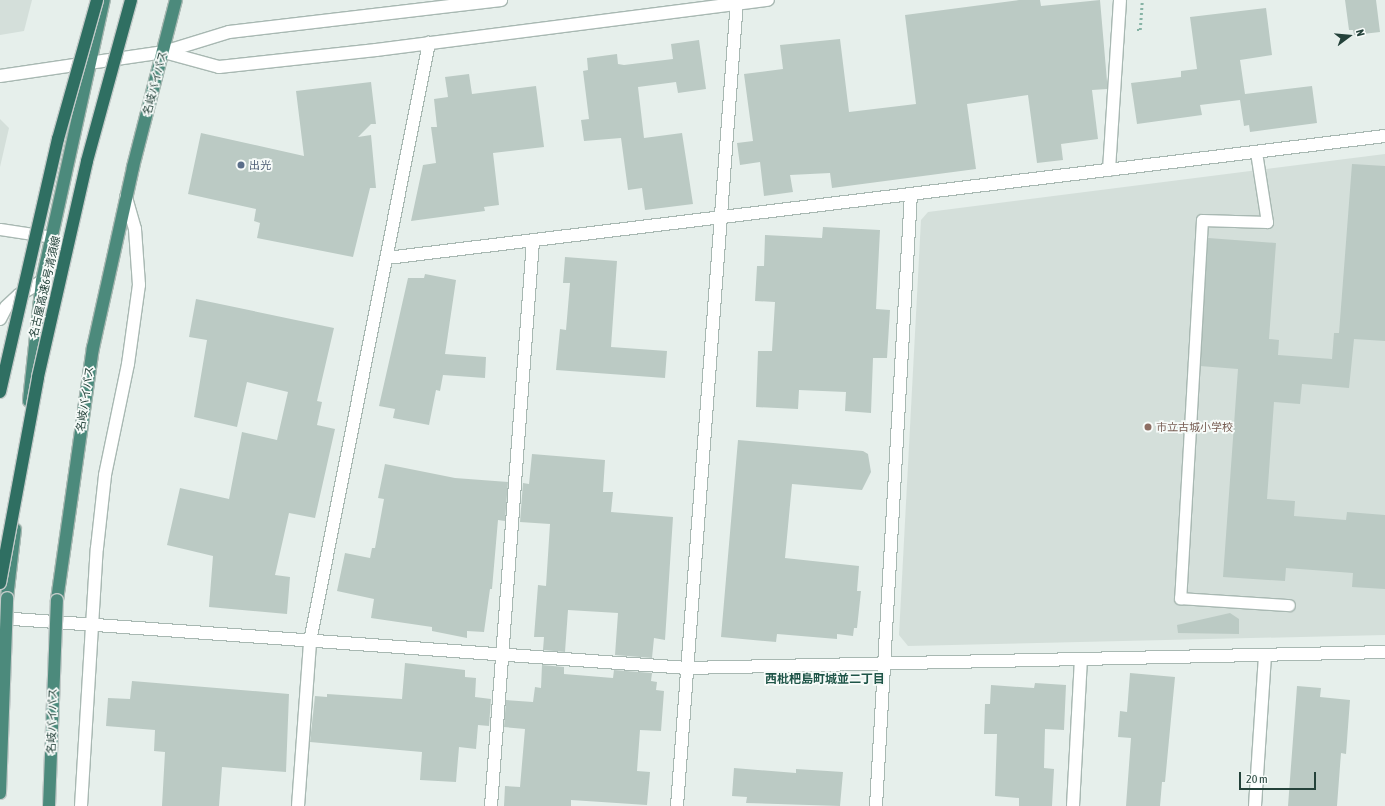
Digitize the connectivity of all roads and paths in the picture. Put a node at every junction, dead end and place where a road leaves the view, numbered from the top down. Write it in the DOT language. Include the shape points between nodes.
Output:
graph roads {
  1 [pos="97,0"];
  2 [pos="104,0"];
  3 [pos="131,0"];
  4 [pos="176,0"];
  5 [pos="501,0"];
  6 [pos="768,0"];
  7 [pos="1120,0"];
  8 [pos="1142,0"];
  9 [pos="737,2"];
  10 [pos="451,3"];
  11 [pos="1140,30"];
  12 [pos="429,43"];
  13 [pos="164,52"];
  14 [pos="89,63"];
  15 [pos="0,76"];
  16 [pos="1385,136"];
  17 [pos="1256,152"];
  18 [pos="1109,170"];
  19 [pos="911,194"];
  20 [pos="126,197"];
  21 [pos="721,218"];
  22 [pos="0,229"];
  23 [pos="52,237"];
  24 [pos="533,241"];
  25 [pos="387,258"];
  26 [pos="42,282"];
  27 [pos="0,319"];
  28 [pos="0,392"];
  29 [pos="0,584"];
  30 [pos="1289,605"];
  31 [pos="0,618"];
  32 [pos="92,626"];
  33 [pos="310,642"];
  34 [pos="1385,652"];
  35 [pos="502,655"];
  36 [pos="1265,655"];
  37 [pos="1081,659"];
  38 [pos="884,664"];
  39 [pos="687,668"];
  40 [pos="0,793"];
  41 [pos="49,806"];
  42 [pos="81,806"];
  43 [pos="298,806"];
  44 [pos="491,806"];
  45 [pos="677,806"];
  46 [pos="876,806"];
  47 [pos="1073,806"];
  48 [pos="1255,806"];
  1 -- 28 [label="highway, 名古屋高速6号清須線, bridge" via="58,139"];
  2 -- 14 [label="highway"];
  3 -- 29 [label="highway, 名古屋高速6号清須線, bridge" via="87,161 40,369"];
  4 -- 13 [label="highway, 名岐バイパス"];
  5 -- 10 [label="street"];
  6 -- 9 [label="street"];
  7 -- 18 [label="street"];
  8 -- 11 [label="path"];
  9 -- 12 [label="street"];
  9 -- 21 [label="street"];
  10 -- 13 [label="street" via="229,32"];
  12 -- 13 [label="street" via="219,66"];
  12 -- 25 [label="street"];
  13 -- 14 [label="street"];
  13 -- 20 [label="highway, 名岐バイパス"];
  14 -- 15 [label="street"];
  14 -- 23 [label="highway"];
  16 -- 17 [label="street"];
  17 -- 18 [label="street"];
  17 -- 30 [label="lane" via="1267,222 1202,220 1180,598"];
  18 -- 19 [label="street"];
  19 -- 21 [label="street"];
  19 -- 38 [label="street"];
  20 -- 32 [label="street" via="140,256 139,285 128,364 105,475"];
  20 -- 41 [label="highway, 名岐バイパス, bridge" via="93,348 57,600"];
  21 -- 24 [label="street"];
  21 -- 39 [label="street"];
  22 -- 23 [label="lane"];
  23 -- 26 [label="highway"];
  24 -- 25 [label="street"];
  24 -- 35 [label="street"];
  25 -- 33 [label="street"];
  26 -- 27 [label="street" via="20,294 6,307"];
  26 -- 40 [label="highway, bridge" via="7,598"];
  31 -- 32 [label="street"];
  32 -- 33 [label="street"];
  32 -- 42 [label="street"];
  33 -- 35 [label="street"];
  33 -- 43 [label="street"];
  34 -- 36 [label="street"];
  35 -- 39 [label="street"];
  35 -- 44 [label="street"];
  36 -- 37 [label="street"];
  36 -- 48 [label="street"];
  37 -- 38 [label="street"];
  37 -- 47 [label="street"];
  38 -- 39 [label="street"];
  38 -- 46 [label="street"];
  39 -- 45 [label="street"];
}
